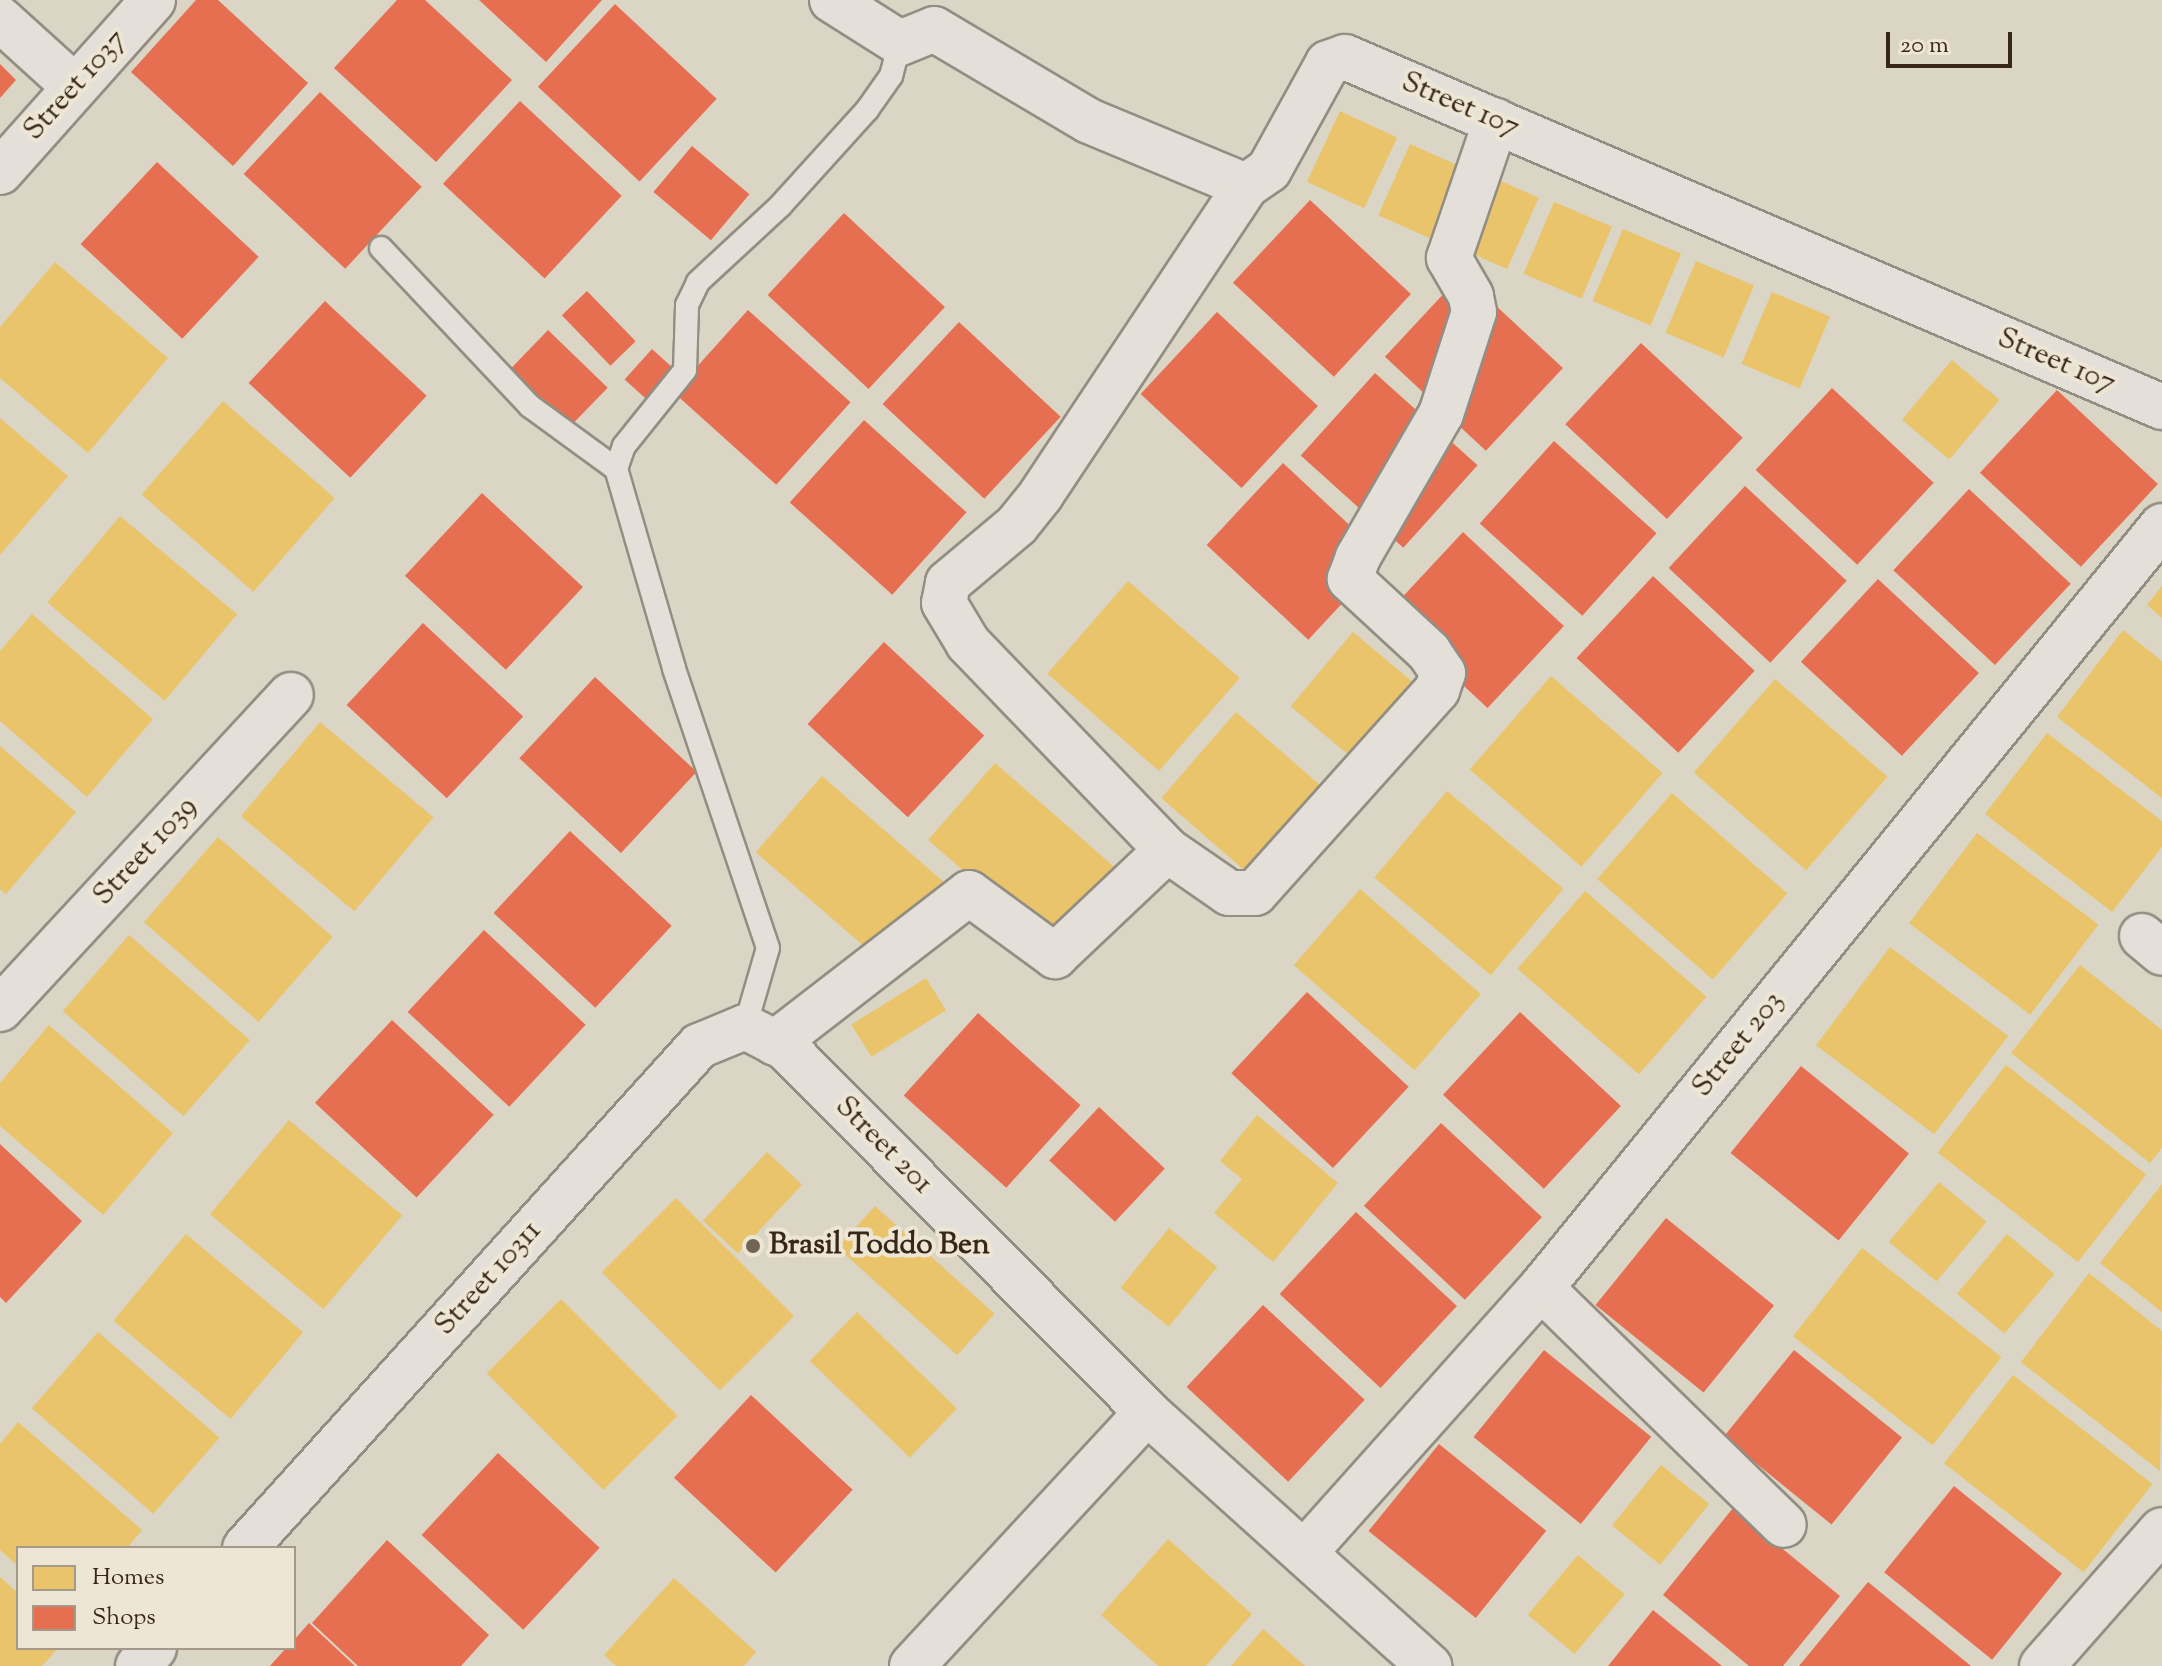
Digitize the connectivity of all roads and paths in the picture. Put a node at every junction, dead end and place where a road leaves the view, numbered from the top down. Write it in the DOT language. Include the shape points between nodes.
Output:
graph roads {
  1 [pos="153,0"];
  2 [pos="832,0"];
  3 [pos="0,19"];
  4 [pos="900,43"];
  5 [pos="75,87"];
  6 [pos="1496,121"];
  7 [pos="0,172"];
  8 [pos="1246,186"];
  9 [pos="381,248"];
  10 [pos="2162,407"];
  11 [pos="616,469"];
  12 [pos="2162,526"];
  13 [pos="291,695"];
  14 [pos="1167,850"];
  15 [pos="0,1009"];
  16 [pos="760,1035"];
  17 [pos="1541,1288"];
  18 [pos="1147,1412"];
  19 [pos="1784,1525"];
  20 [pos="2162,1530"];
  21 [pos="247,1546"];
  22 [pos="1304,1553"];
  23 [pos="152,1650"];
  24 [pos="138,1666"];
  25 [pos="912,1666"];
  26 [pos="1429,1666"];
  27 [pos="2042,1666"];
  1 -- 5 [label="street, Street 1037"];
  2 -- 4 [label="street"];
  3 -- 5 [label="street"];
  4 -- 8 [label="street" via="934,29 1089,121"];
  4 -- 11 [label="lane" via="891,76 867,110 780,206 698,282 687,305 685,370 624,446"];
  5 -- 7 [label="street, Street 1037"];
  6 -- 8 [label="street, Street 107" via="1345,57 1335,58 1269,170"];
  6 -- 10 [label="street, Street 107"];
  6 -- 14 [label="street" via="1449,258 1474,312 1441,414 1350,579 1429,652 1443,673 1437,690 1255,893 1229,893"];
  8 -- 14 [label="street" via="1041,495 1017,525 948,583 944,603 968,643"];
  9 -- 11 [label="lane" via="530,406"];
  11 -- 16 [label="lane" via="674,668 768,948"];
  12 -- 17 [label="street, Street 203"];
  13 -- 15 [label="street, Street 1039"];
  14 -- 16 [label="street, Street 10311" via="1055,956 969,893"];
  16 -- 18 [label="street, Street 201"];
  16 -- 21 [label="street, Street 10311" via="699,1046"];
  17 -- 19 [label="street"];
  17 -- 22 [label="street, Street 203"];
  18 -- 22 [label="street, Street 201"];
  18 -- 25 [label="street"];
  20 -- 27 [label="street"];
  22 -- 26 [label="street, Street 201"];
  23 -- 24 [label="street"];
}
